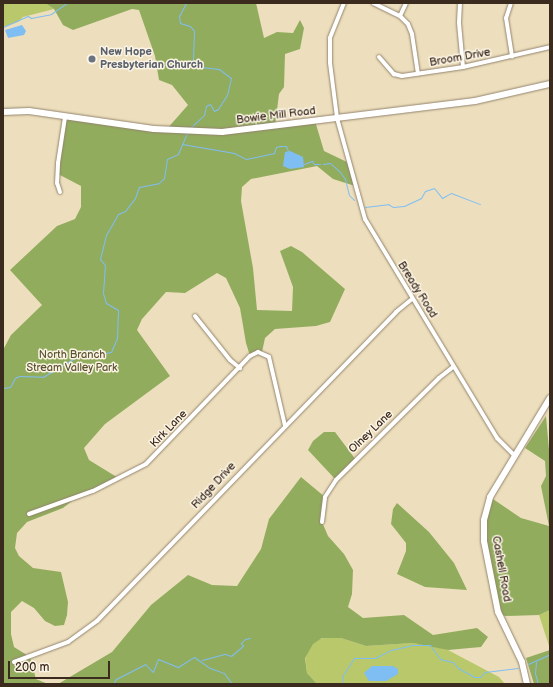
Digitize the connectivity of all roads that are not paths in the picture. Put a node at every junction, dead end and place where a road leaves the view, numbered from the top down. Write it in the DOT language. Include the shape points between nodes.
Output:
graph roads {
  1 [pos="344,3"];
  2 [pos="373,3"];
  3 [pos="406,3"];
  4 [pos="460,3"];
  5 [pos="511,3"];
  6 [pos="400,16"];
  7 [pos="550,47"];
  8 [pos="379,57"];
  9 [pos="512,57"];
  10 [pos="463,67"];
  11 [pos="418,74"];
  12 [pos="550,84"];
  13 [pos="3,112"];
  14 [pos="65,117"];
  15 [pos="337,118"];
  16 [pos="60,192"];
  17 [pos="411,300"];
  18 [pos="195,316"];
  19 [pos="454,367"];
  20 [pos="240,368"];
  21 [pos="550,398"];
  22 [pos="285,426"];
  23 [pos="514,455"];
  24 [pos="29,514"];
  25 [pos="322,522"];
  26 [pos="14,662"];
  27 [pos="527,684"];
  1 -- 15 [label="street, Bready Road" via="329,44"];
  2 -- 6 [label="street"];
  3 -- 6 [label="street"];
  4 -- 10 [label="street"];
  5 -- 9 [label="street" via="506,18"];
  6 -- 11 [label="street" via="408,24 412,34"];
  7 -- 9 [label="street, Broom Drive"];
  8 -- 11 [label="street, Broom Drive" via="395,75"];
  9 -- 10 [label="street, Broom Drive"];
  10 -- 11 [label="street, Broom Drive"];
  12 -- 15 [label="street, Bowie Mill Road" via="475,101"];
  13 -- 14 [label="street, Bowie Mill Road" via="29,112"];
  14 -- 15 [label="street, Bowie Mill Road" via="185,132 243,130"];
  14 -- 16 [label="street" via="58,163 57,183"];
  15 -- 17 [label="street, Bready Road" via="365,219"];
  17 -- 19 [label="street, Bready Road"];
  17 -- 22 [label="street, Ridge Drive" via="396,312"];
  18 -- 20 [label="street" via="230,360"];
  19 -- 23 [label="street, Bready Road" via="497,438"];
  19 -- 25 [label="street, Olney Lane" via="439,378 336,480 325,497"];
  20 -- 22 [label="street, Kirk Lane" via="250,356 258,352 269,357"];
  20 -- 24 [label="street, Kirk Lane" via="146,464 120,479"];
  21 -- 23 [label="street, Cashell Road"];
  22 -- 26 [label="street, Ridge Drive" via="90,628 68,642"];
  23 -- 27 [label="street, Cashell Road" via="486,508 484,540 498,612 522,662"];
}
